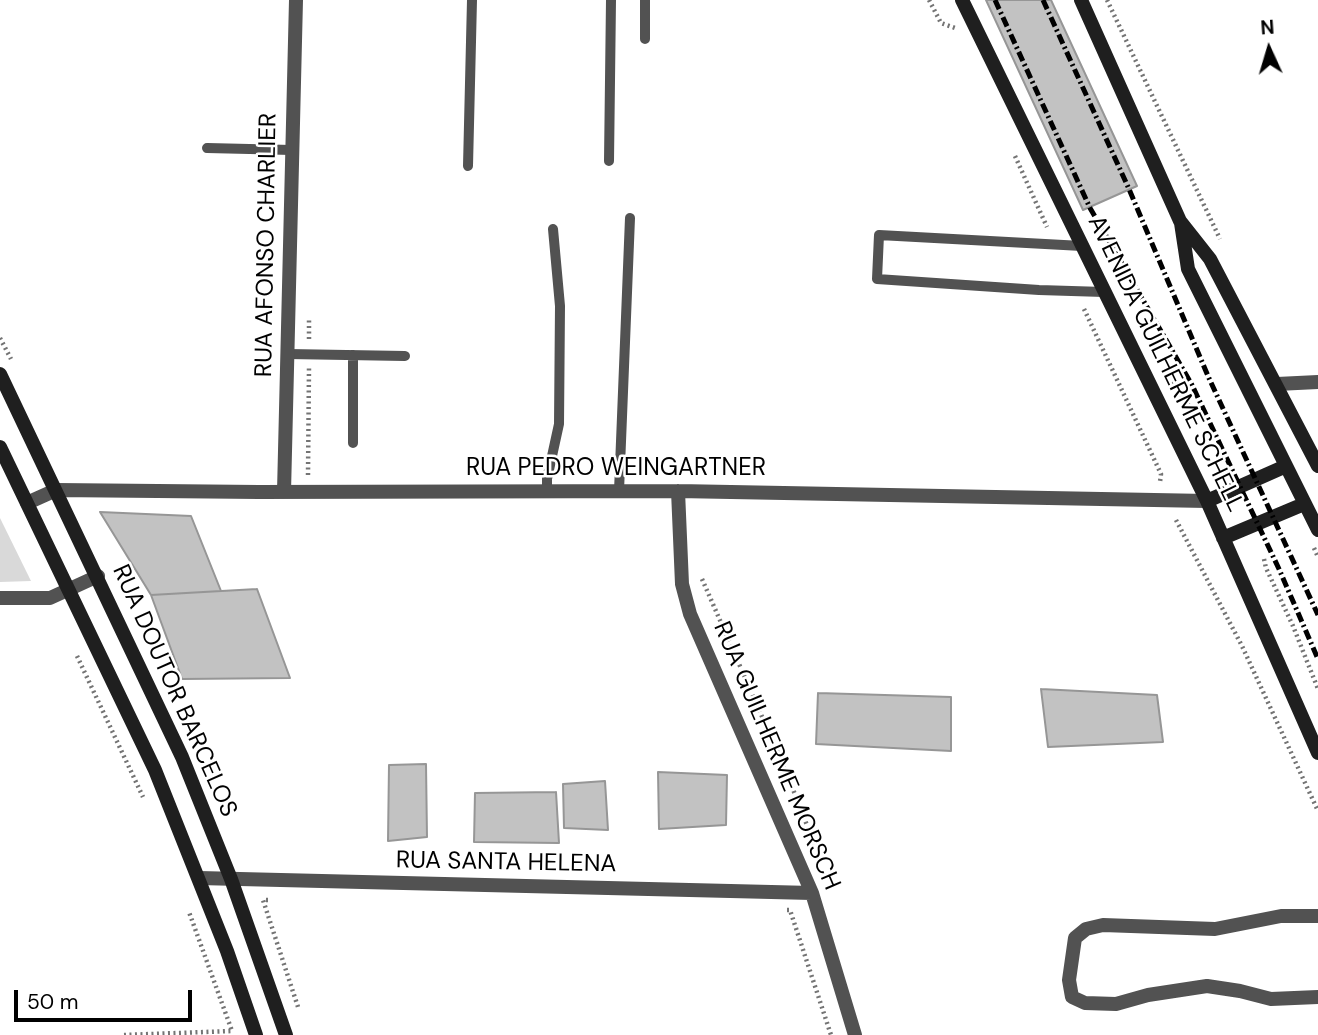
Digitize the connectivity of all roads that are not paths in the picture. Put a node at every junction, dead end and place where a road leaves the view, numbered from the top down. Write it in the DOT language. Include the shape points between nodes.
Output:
graph roads {
  1 [pos="296,0"];
  2 [pos="472,0"];
  3 [pos="611,0"];
  4 [pos="645,0"];
  5 [pos="962,0"];
  6 [pos="1081,0"];
  7 [pos="645,39"];
  8 [pos="207,148"];
  9 [pos="292,150"];
  10 [pos="609,161"];
  11 [pos="468,166"];
  12 [pos="630,218"];
  13 [pos="1180,221"];
  14 [pos="553,229"];
  15 [pos="1082,246"];
  16 [pos="1104,292"];
  17 [pos="288,354"];
  18 [pos="353,355"];
  19 [pos="405,356"];
  20 [pos="0,374"];
  21 [pos="1318,382"];
  22 [pos="1277,384"];
  23 [pos="353,443"];
  24 [pos="0,447"];
  25 [pos="1286,466"];
  26 [pos="1318,466"];
  27 [pos="56,490"];
  28 [pos="547,491"];
  29 [pos="619,491"];
  30 [pos="678,491"];
  31 [pos="284,492"];
  32 [pos="1207,501"];
  33 [pos="26,503"];
  34 [pos="1304,504"];
  35 [pos="1318,530"];
  36 [pos="1223,538"];
  37 [pos="97,576"];
  38 [pos="67,590"];
  39 [pos="0,598"];
  40 [pos="1318,752"];
  41 [pos="199,878"];
  42 [pos="231,879"];
  43 [pos="812,893"];
  44 [pos="1318,916"];
  45 [pos="1318,997"];
  46 [pos="256,1035"];
  47 [pos="286,1035"];
  48 [pos="855,1035"];
  1 -- 9 [label="street, RUA AFONSO CHARLIER"];
  2 -- 11 [label="lane"];
  3 -- 10 [label="lane"];
  4 -- 7 [label="lane"];
  5 -- 15 [label="main road, AVENIDA GUILHERME SCHELL"];
  6 -- 13 [label="main road"];
  8 -- 9 [label="lane"];
  9 -- 17 [label="street, RUA AFONSO CHARLIER"];
  12 -- 29 [label="lane"];
  13 -- 22 [label="main road" via="1210,258"];
  13 -- 25 [label="main road" via="1188,269"];
  14 -- 28 [label="lane" via="560,306 559,424"];
  15 -- 16 [label="main road, AVENIDA GUILHERME SCHELL"];
  15 -- 16 [label="lane" via="879,235 877,279"];
  16 -- 32 [label="main road, AVENIDA GUILHERME SCHELL"];
  17 -- 18 [label="lane"];
  17 -- 31 [label="street, RUA AFONSO CHARLIER"];
  18 -- 19 [label="lane"];
  18 -- 23 [label="lane"];
  20 -- 27 [label="main road, RUA DOUTOR BARCELOS"];
  21 -- 22 [label="street"];
  22 -- 26 [label="main road"];
  24 -- 33 [label="main road, RUA DOUTOR BARCELOS"];
  25 -- 32 [label="main road"];
  25 -- 34 [label="main road"];
  27 -- 31 [label="street, RUA PEDRO WEINGARTNER"];
  27 -- 33 [label="street, RUA PEDRO WEINGARTNER"];
  27 -- 37 [label="main road, RUA DOUTOR BARCELOS"];
  28 -- 29 [label="street, RUA PEDRO WEINGARTNER"];
  28 -- 31 [label="street, RUA PEDRO WEINGARTNER"];
  29 -- 30 [label="street, RUA PEDRO WEINGARTNER"];
  30 -- 32 [label="street, RUA PEDRO WEINGARTNER"];
  30 -- 43 [label="street, RUA GUILHERME MORSCH" via="682,584 690,614"];
  32 -- 36 [label="main road, AVENIDA GUILHERME SCHELL"];
  33 -- 38 [label="main road, RUA DOUTOR BARCELOS"];
  34 -- 35 [label="main road"];
  34 -- 36 [label="main road"];
  36 -- 40 [label="main road, AVENIDA GUILHERME SCHELL"];
  37 -- 38 [label="street"];
  37 -- 42 [label="main road, RUA DOUTOR BARCELOS" via="182,757"];
  38 -- 39 [label="street" via="50,598"];
  38 -- 41 [label="main road, RUA DOUTOR BARCELOS" via="155,770"];
  41 -- 42 [label="street, RUA SANTA HELENA"];
  41 -- 46 [label="main road, RUA DOUTOR BARCELOS"];
  42 -- 43 [label="street, RUA SANTA HELENA"];
  42 -- 47 [label="main road, RUA DOUTOR BARCELOS"];
  43 -- 48 [label="street, RUA GUILHERME MORSCH"];
  44 -- 45 [label="street" via="1281,916 1216,929 1103,925 1086,929 1075,938 1069,980 1072,998 1085,1003 1116,1004 1207,986 1271,999"];
}
